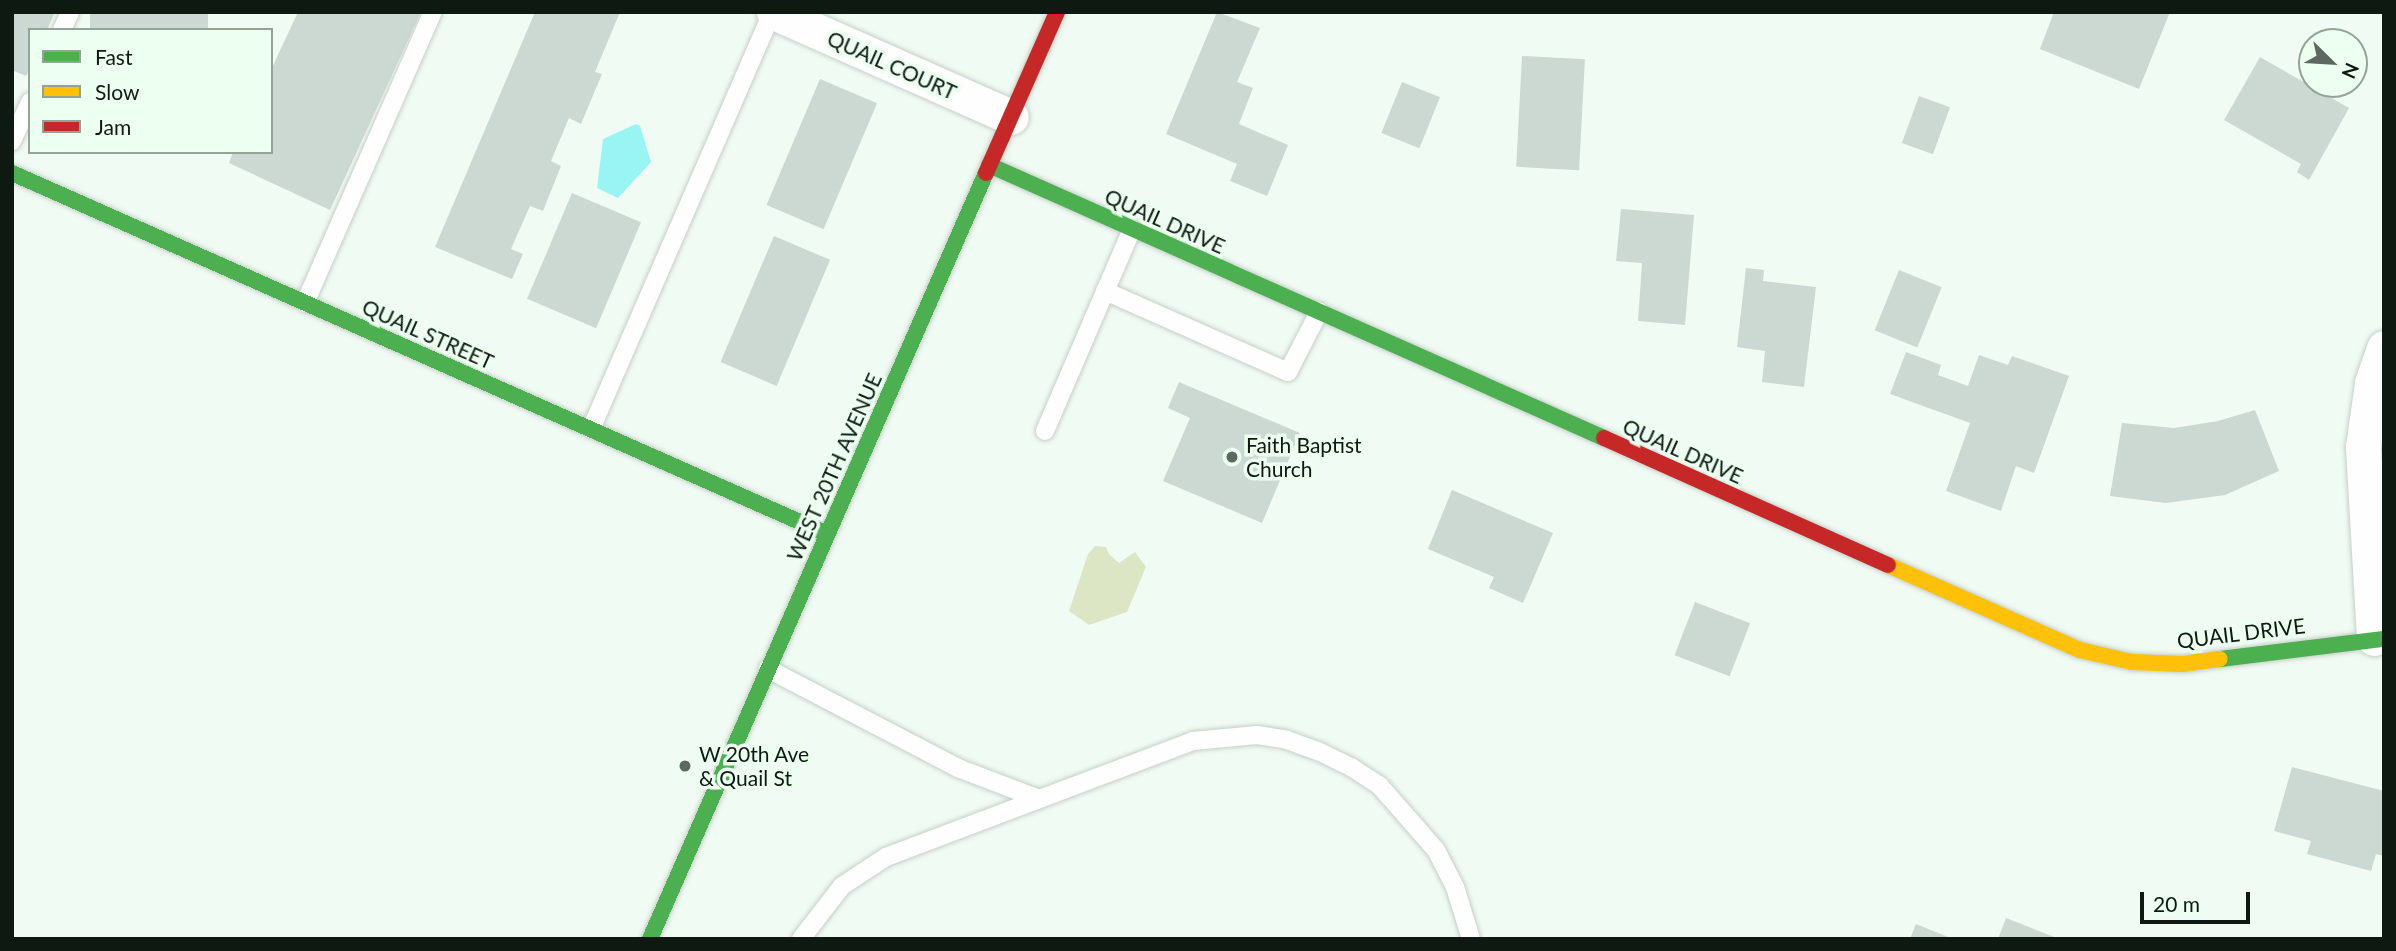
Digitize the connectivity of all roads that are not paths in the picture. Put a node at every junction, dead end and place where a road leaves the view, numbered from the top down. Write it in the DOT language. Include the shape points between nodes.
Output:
graph roads {
  1 [pos="70,12"];
  2 [pos="432,12"];
  3 [pos="773,12"];
  4 [pos="1057,12"];
  5 [pos="63,28"];
  6 [pos="28,106"];
  7 [pos="1011,117"];
  8 [pos="12,141"];
  9 [pos="989,165"];
  10 [pos="12,173"];
  11 [pos="1132,229"];
  12 [pos="1105,291"];
  13 [pos="305,303"];
  14 [pos="1319,312"];
  15 [pos="2384,348"];
  16 [pos="591,429"];
  17 [pos="1045,431"];
  18 [pos="827,534"];
  19 [pos="2379,638"];
  20 [pos="768,669"];
  21 [pos="1039,799"];
  22 [pos="650,939"];
  23 [pos="802,939"];
  24 [pos="1471,939"];
  1 -- 5 [label="lane"];
  2 -- 13 [label="lane"];
  3 -- 7 [label="street, QUAIL COURT"];
  3 -- 16 [label="lane"];
  4 -- 7 [label="street, WEST 20TH AVENUE"];
  6 -- 8 [label="lane"];
  7 -- 9 [label="street, WEST 20TH AVENUE"];
  9 -- 11 [label="street, QUAIL DRIVE"];
  9 -- 18 [label="street, WEST 20TH AVENUE"];
  10 -- 13 [label="street, QUAIL STREET"];
  11 -- 12 [label="lane"];
  11 -- 14 [label="street, QUAIL DRIVE"];
  12 -- 14 [label="lane" via="1288,372"];
  12 -- 17 [label="lane"];
  13 -- 16 [label="street, QUAIL STREET"];
  14 -- 19 [label="street, QUAIL DRIVE" via="2080,650 2132,662 2183,664"];
  15 -- 19 [label="street" via="2372,383 2363,447"];
  16 -- 18 [label="street, QUAIL STREET"];
  18 -- 20 [label="street, WEST 20TH AVENUE"];
  20 -- 21 [label="lane" via="958,768"];
  20 -- 22 [label="street, WEST 20TH AVENUE"];
  21 -- 23 [label="lane" via="863,869 842,886"];
  21 -- 24 [label="lane" via="1193,741 1257,735 1287,740 1351,766 1380,785 1407,814 1436,850 1455,887"];
}
